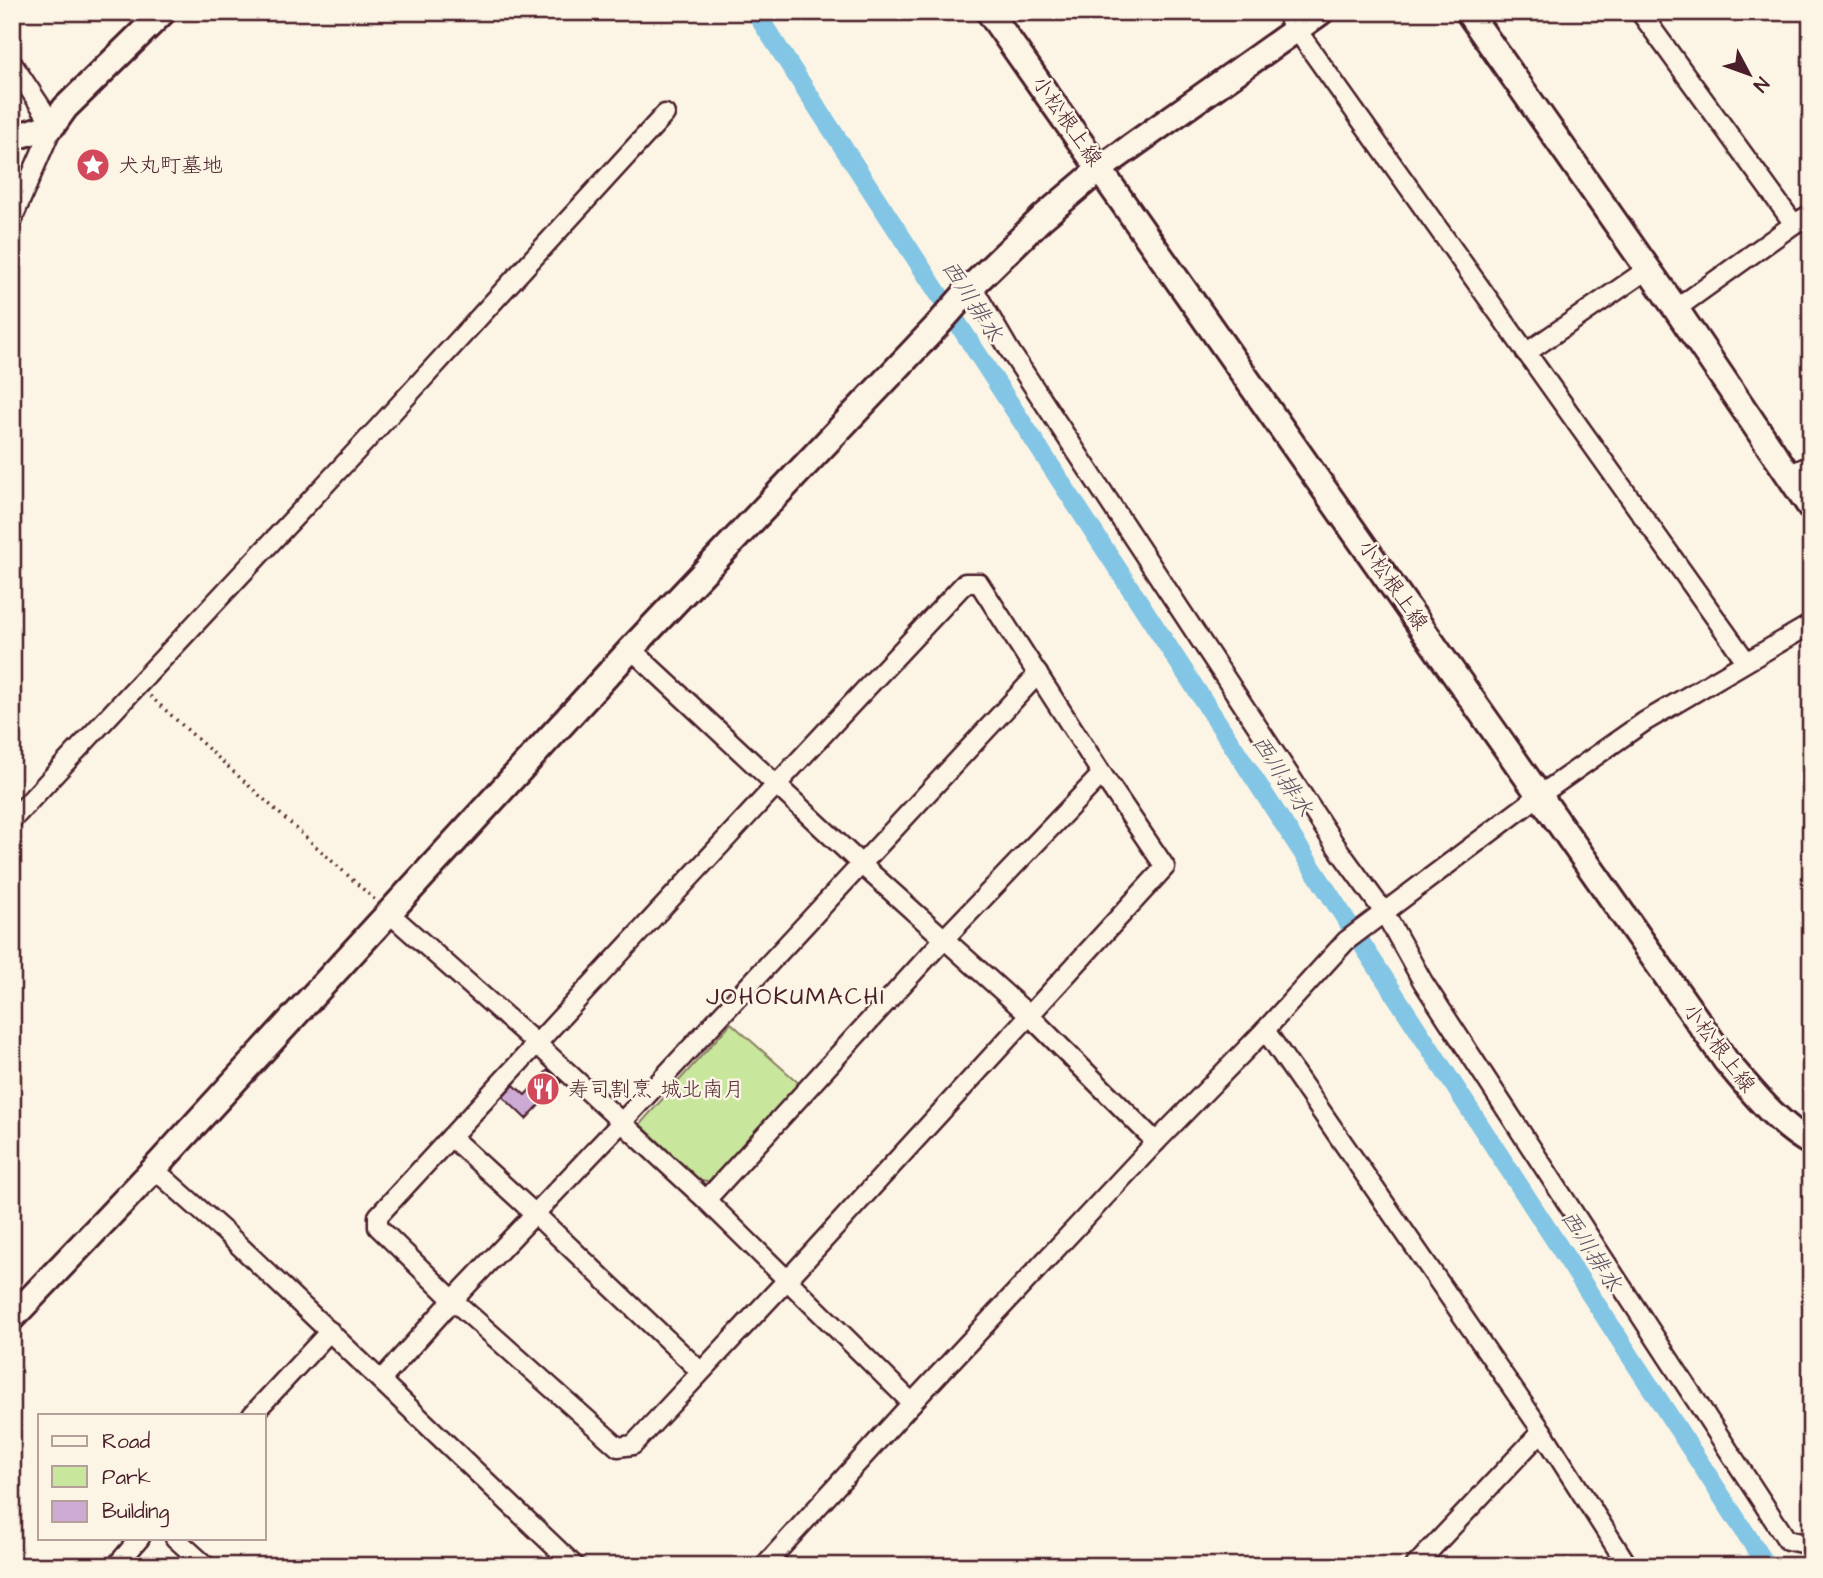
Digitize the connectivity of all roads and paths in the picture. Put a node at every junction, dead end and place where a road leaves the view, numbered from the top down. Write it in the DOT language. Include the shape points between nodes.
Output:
graph roads {
  1 [pos="163,12"];
  2 [pos="989,12"];
  3 [pos="1321,12"];
  4 [pos="1468,12"];
  5 [pos="1640,12"];
  6 [pos="1290,21"];
  7 [pos="12,63"];
  8 [pos="665,114"];
  9 [pos="53,125"];
  10 [pos="12,138"];
  11 [pos="1101,169"];
  12 [pos="12,220"];
  13 [pos="1805,220"];
  14 [pos="1648,269"];
  15 [pos="966,293"];
  16 [pos="1676,309"];
  17 [pos="1526,353"];
  18 [pos="1811,465"];
  19 [pos="1788,475"];
  20 [pos="1811,508"];
  21 [pos="1811,624"];
  22 [pos="631,649"];
  23 [pos="1746,661"];
  24 [pos="1038,674"];
  25 [pos="139,685"];
  26 [pos="1102,774"];
  27 [pos="776,784"];
  28 [pos="1539,795"];
  29 [pos="12,820"];
  30 [pos="862,865"];
  31 [pos="389,913"];
  32 [pos="1378,917"];
  33 [pos="944,939"];
  34 [pos="1030,1016"];
  35 [pos="1265,1030"];
  36 [pos="538,1045"];
  37 [pos="621,1123"];
  38 [pos="451,1137"];
  39 [pos="1156,1142"];
  40 [pos="1811,1143"];
  41 [pos="154,1170"];
  42 [pos="706,1200"];
  43 [pos="534,1213"];
  44 [pos="788,1279"];
  45 [pos="453,1300"];
  46 [pos="12,1318"];
  47 [pos="330,1331"];
  48 [pos="700,1371"];
  49 [pos="381,1380"];
  50 [pos="912,1403"];
  51 [pos="253,1414"];
  52 [pos="1542,1430"];
  53 [pos="138,1540"];
  54 [pos="177,1540"];
  55 [pos="1811,1545"];
  56 [pos="116,1566"];
  57 [pos="206,1566"];
  58 [pos="575,1566"];
  59 [pos="764,1566"];
  60 [pos="1415,1566"];
  61 [pos="1628,1566"];
  1 -- 9 [label="street"];
  2 -- 11 [label="street, 小松根上線"];
  3 -- 6 [label="street"];
  4 -- 14 [label="street"];
  5 -- 13 [label="street"];
  6 -- 11 [label="street"];
  6 -- 17 [label="street"];
  7 -- 9 [label="street"];
  8 -- 25 [label="street"];
  9 -- 10 [label="street"];
  9 -- 12 [label="street"];
  11 -- 15 [label="street" via="1042,218"];
  11 -- 28 [label="street, 小松根上線"];
  13 -- 16 [label="street"];
  14 -- 16 [label="street"];
  14 -- 17 [label="street"];
  15 -- 22 [label="street"];
  15 -- 32 [label="street" via="1025,374"];
  16 -- 19 [label="street"];
  17 -- 23 [label="street"];
  18 -- 19 [label="street"];
  19 -- 20 [label="street"];
  21 -- 23 [label="street"];
  22 -- 27 [label="street"];
  22 -- 31 [label="street"];
  23 -- 28 [label="street" via="1644,722"];
  24 -- 26 [label="street"];
  24 -- 27 [label="street" via="979,583 965,583"];
  24 -- 30 [label="street"];
  25 -- 29 [label="street"];
  25 -- 31 [label="path"];
  26 -- 33 [label="street"];
  26 -- 34 [label="street" via="1165,867"];
  27 -- 30 [label="street"];
  27 -- 36 [label="street"];
  28 -- 32 [label="street"];
  28 -- 40 [label="street, 小松根上線" via="1726,1061 1763,1105"];
  30 -- 33 [label="street"];
  30 -- 37 [label="street"];
  31 -- 36 [label="street"];
  31 -- 41 [label="street"];
  32 -- 35 [label="street" via="1346,941"];
  32 -- 55 [label="street" via="1787,1540"];
  33 -- 34 [label="street"];
  33 -- 42 [label="street"];
  34 -- 39 [label="street"];
  34 -- 44 [label="street"];
  35 -- 39 [label="street"];
  35 -- 52 [label="street"];
  36 -- 37 [label="street"];
  36 -- 38 [label="street"];
  37 -- 42 [label="street"];
  37 -- 43 [label="street"];
  38 -- 43 [label="street"];
  38 -- 45 [label="street" via="378,1216 378,1227"];
  39 -- 50 [label="street"];
  41 -- 46 [label="street"];
  41 -- 47 [label="street"];
  42 -- 44 [label="street"];
  43 -- 45 [label="street"];
  43 -- 48 [label="street"];
  44 -- 48 [label="street"];
  44 -- 50 [label="street"];
  45 -- 48 [label="street" via="618,1447 633,1445"];
  45 -- 49 [label="street"];
  47 -- 49 [label="street"];
  47 -- 51 [label="street"];
  49 -- 58 [label="street"];
  50 -- 59 [label="street"];
  52 -- 60 [label="street"];
  52 -- 61 [label="street"];
  53 -- 56 [label="street"];
  54 -- 57 [label="street"];
}
